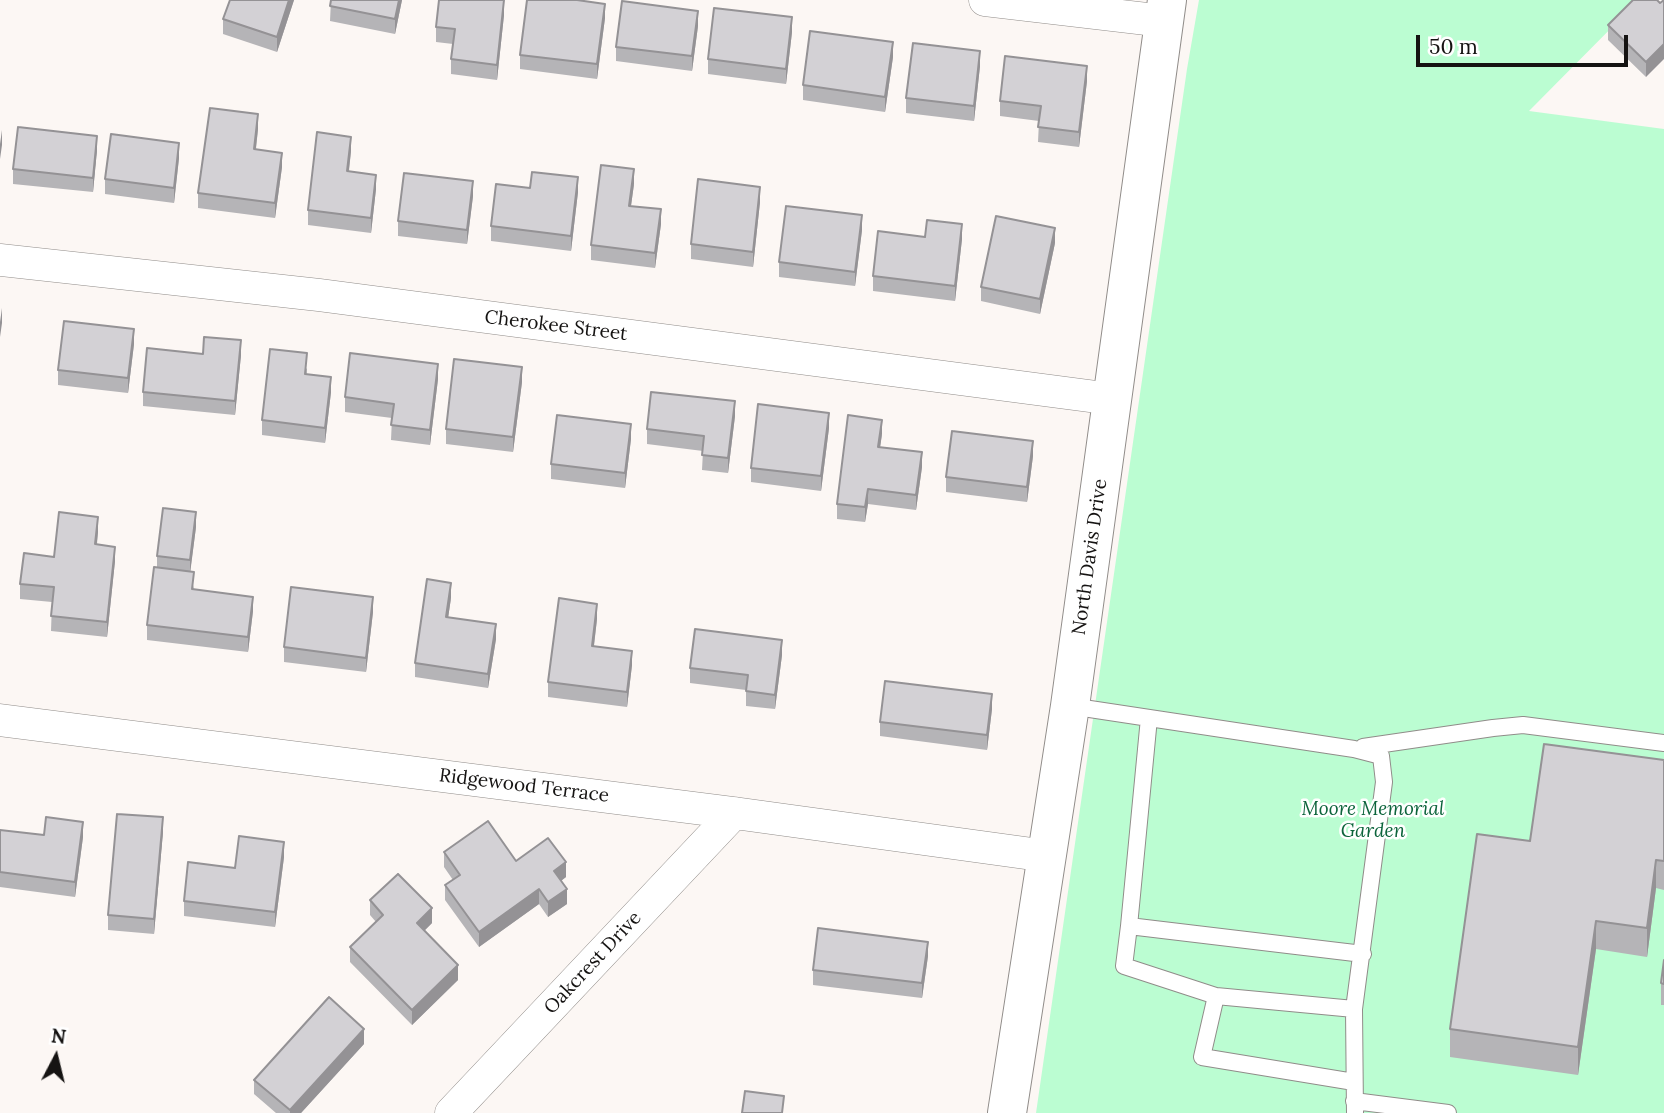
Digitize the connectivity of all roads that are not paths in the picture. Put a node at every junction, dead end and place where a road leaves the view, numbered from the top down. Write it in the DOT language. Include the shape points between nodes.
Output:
graph roads {
  1 [pos="985,0"];
  2 [pos="1166,11"];
  3 [pos="0,260"];
  4 [pos="1112,398"];
  5 [pos="1070,706"];
  6 [pos="1149,718"];
  7 [pos="0,720"];
  8 [pos="1664,743"];
  9 [pos="1353,749"];
  10 [pos="734,813"];
  11 [pos="1047,856"];
  12 [pos="1129,926"];
  13 [pos="1363,954"];
  14 [pos="1216,996"];
  15 [pos="1354,1009"];
  16 [pos="1354,1082"];
  17 [pos="1354,1107"];
  18 [pos="451,1113"];
  19 [pos="1007,1113"];
  20 [pos="1448,1113"];
  1 -- 2 [label="street"];
  2 -- 4 [label="street, North Davis Drive"];
  3 -- 4 [label="street, Cherokee Street" via="319,295"];
  4 -- 5 [label="street, North Davis Drive"];
  5 -- 6 [label="lane"];
  5 -- 11 [label="street, North Davis Drive"];
  6 -- 9 [label="lane"];
  6 -- 12 [label="lane"];
  7 -- 10 [label="street, Ridgewood Terrace"];
  8 -- 9 [label="lane" via="1523,725"];
  9 -- 13 [label="lane" via="1381,755 1384,782"];
  10 -- 11 [label="street, Ridgewood Terrace"];
  10 -- 18 [label="street, Oakcrest Drive"];
  11 -- 19 [label="street, North Davis Drive"];
  12 -- 13 [label="lane"];
  12 -- 14 [label="lane" via="1124,966"];
  13 -- 15 [label="lane"];
  14 -- 15 [label="lane"];
  14 -- 16 [label="lane" via="1202,1056"];
  15 -- 16 [label="lane"];
  16 -- 17 [label="lane"];
  17 -- 20 [label="lane"];
}
